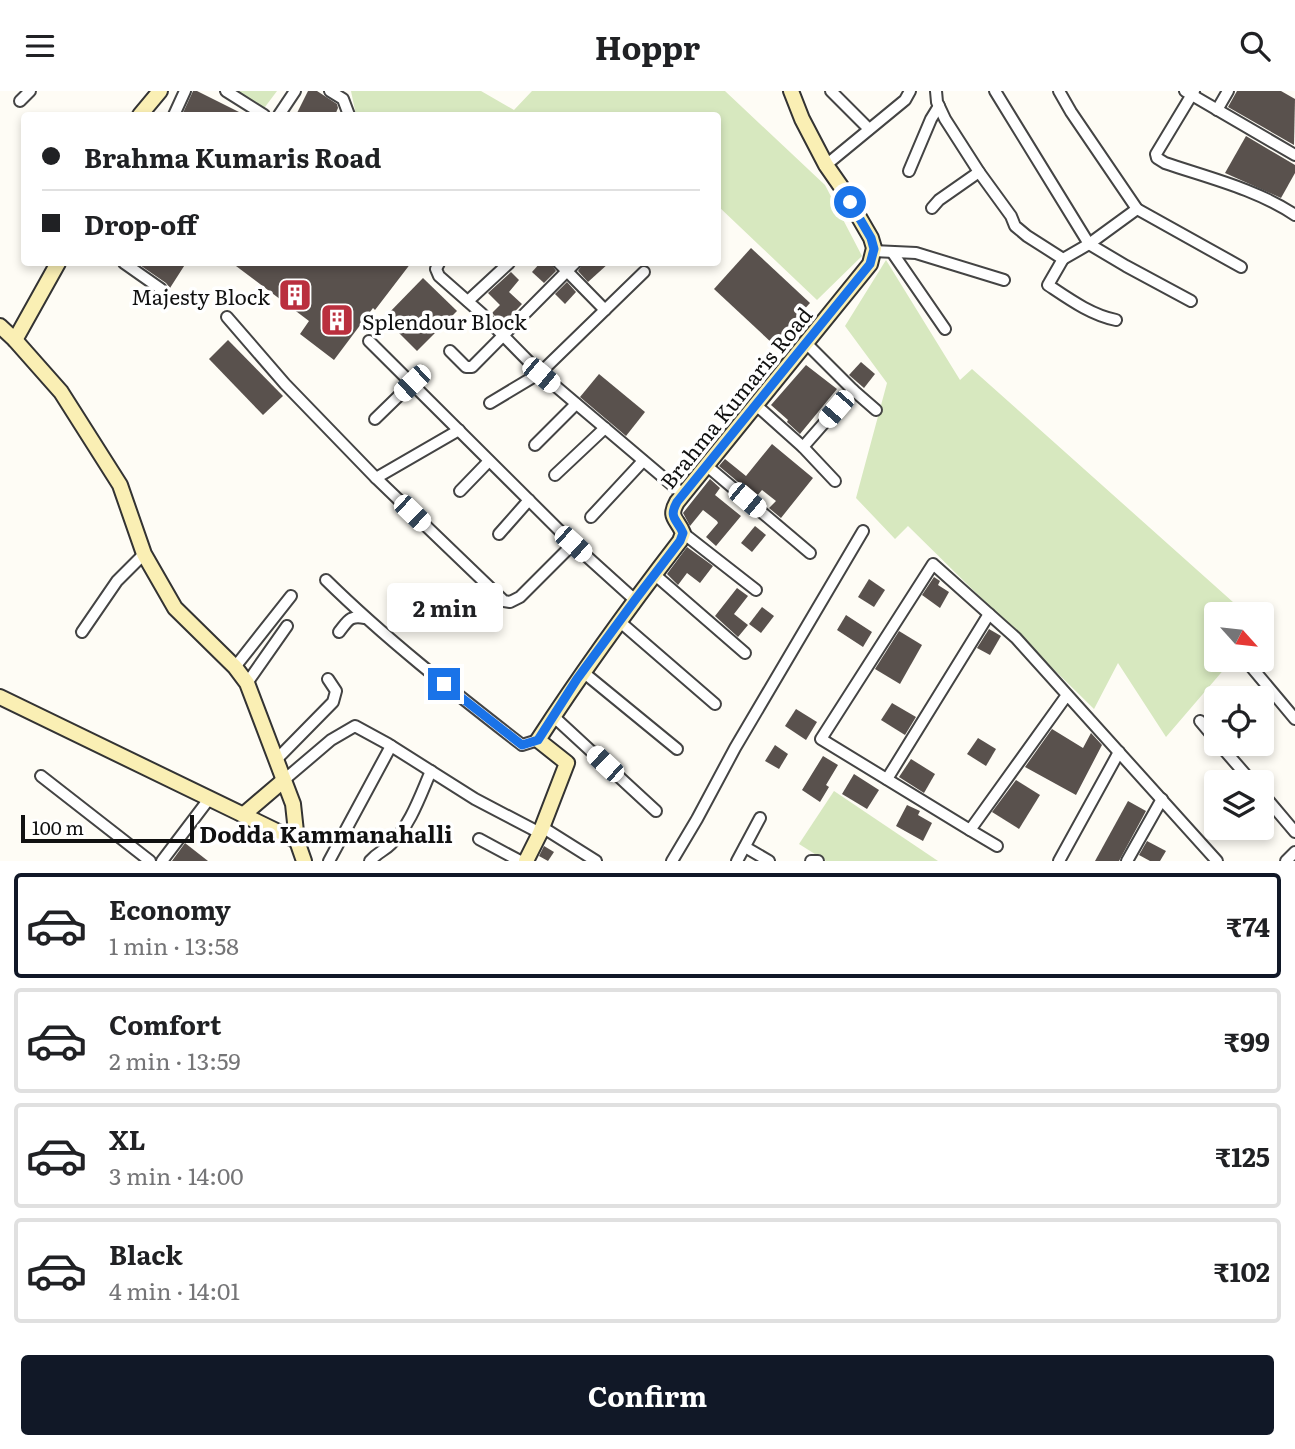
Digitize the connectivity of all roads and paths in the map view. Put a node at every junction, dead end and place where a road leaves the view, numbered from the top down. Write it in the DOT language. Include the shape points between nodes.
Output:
graph roads {
  1 [pos="30,91"];
  2 [pos="185,91"];
  3 [pos="226,91"];
  4 [pos="295,91"];
  5 [pos="330,91"];
  6 [pos="791,91"];
  7 [pos="831,91"];
  8 [pos="910,91"];
  9 [pos="936,91"];
  10 [pos="995,91"];
  11 [pos="1059,91"];
  12 [pos="1228,91"];
  13 [pos="1191,92"];
  14 [pos="153,94"];
  15 [pos="20,101"];
  16 [pos="939,106"];
  17 [pos="1217,110"];
  18 [pos="142,112"];
  19 [pos="175,112"];
  20 [pos="259,112"];
  21 [pos="281,112"];
  22 [pos="348,112"];
  23 [pos="869,129"];
  24 [pos="1295,155"];
  25 [pos="826,165"];
  26 [pos="909,171"];
  27 [pos="978,171"];
  28 [pos="932,208"];
  29 [pos="1137,209"];
  30 [pos="1295,215"];
  31 [pos="1090,244"];
  32 [pos="873,251"];
  33 [pos="892,252"];
  34 [pos="1063,259"];
  35 [pos="56,266"];
  36 [pos="128,266"];
  37 [pos="436,266"];
  38 [pos="506,266"];
  39 [pos="566,266"];
  40 [pos="568,266"];
  41 [pos="1241,267"];
  42 [pos="645,272"];
  43 [pos="1004,280"];
  44 [pos="161,289"];
  45 [pos="468,301"];
  46 [pos="1191,301"];
  47 [pos="605,310"];
  48 [pos="227,317"];
  49 [pos="1116,320"];
  50 [pos="0,326"];
  51 [pos="945,329"];
  52 [pos="503,335"];
  53 [pos="15,340"];
  54 [pos="369,341"];
  55 [pos="806,343"];
  56 [pos="450,351"];
  57 [pos="540,373"];
  58 [pos="412,383"];
  59 [pos="853,390"];
  60 [pos="490,404"];
  61 [pos="576,404"];
  62 [pos="756,405"];
  63 [pos="876,410"];
  64 [pos="375,419"];
  65 [pos="605,428"];
  66 [pos="459,430"];
  67 [pos="535,445"];
  68 [pos="803,447"];
  69 [pos="489,460"];
  70 [pos="643,461"];
  71 [pos="707,466"];
  72 [pos="555,475"];
  73 [pos="376,478"];
  74 [pos="835,481"];
  75 [pos="460,491"];
  76 [pos="684,495"];
  77 [pos="529,500"];
  78 [pos="591,517"];
  79 [pos="863,531"];
  80 [pos="683,533"];
  81 [pos="499,534"];
  82 [pos="573,544"];
  83 [pos="810,553"];
  84 [pos="144,554"];
  85 [pos="654,574"];
  86 [pos="326,580"];
  87 [pos="756,590"];
  88 [pos="290,596"];
  89 [pos="635,600"];
  90 [pos="989,614"];
  91 [pos="365,618"];
  92 [pos="619,621"];
  93 [pos="287,626"];
  94 [pos="82,632"];
  95 [pos="339,632"];
  96 [pos="745,653"];
  97 [pos="235,667"];
  98 [pos="583,672"];
  99 [pos="1256,672"];
  100 [pos="328,679"];
  101 [pos="247,683"];
  102 [pos="1068,695"];
  103 [pos="0,697"];
  104 [pos="715,704"];
  105 [pos="553,716"];
  106 [pos="1295,719"];
  107 [pos="1200,721"];
  108 [pos="1204,726"];
  109 [pos="538,740"];
  110 [pos="391,746"];
  111 [pos="677,749"];
  112 [pos="1119,752"];
  113 [pos="1230,756"];
  114 [pos="276,760"];
  115 [pos="1242,770"];
  116 [pos="431,771"];
  117 [pos="41,776"];
  118 [pos="887,779"];
  119 [pos="284,780"];
  120 [pos="209,799"];
  121 [pos="1162,799"];
  122 [pos="1274,807"];
  123 [pos="656,811"];
  124 [pos="243,815"];
  125 [pos="760,818"];
  126 [pos="541,830"];
  127 [pos="970,830"];
  128 [pos="1295,832"];
  129 [pos="480,839"];
  130 [pos="297,841"];
  131 [pos="997,846"];
  132 [pos="745,847"];
  133 [pos="1295,852"];
  134 [pos="150,861"];
  135 [pos="162,861"];
  136 [pos="304,861"];
  137 [pos="329,861"];
  138 [pos="370,861"];
  139 [pos="520,861"];
  140 [pos="526,861"];
  141 [pos="596,861"];
  142 [pos="672,861"];
  143 [pos="737,861"];
  144 [pos="769,861"];
  145 [pos="811,861"];
  146 [pos="818,861"];
  147 [pos="1059,861"];
  148 [pos="1128,861"];
  149 [pos="1217,861"];
  150 [pos="1286,861"];
  1 -- 15 [label="street"];
  2 -- 19 [label="street"];
  3 -- 20 [label="street"];
  4 -- 21 [label="street"];
  5 -- 22 [label="street" via="343,99"];
  6 -- 25 [label="street"];
  7 -- 23 [label="street"];
  8 -- 23 [label="street"];
  9 -- 16 [label="street"];
  10 -- 31 [label="street"];
  11 -- 29 [label="street"];
  12 -- 17 [label="street"];
  13 -- 17 [label="street"];
  13 -- 30 [label="street" via="1157,158 1242,188"];
  14 -- 18 [label="street"];
  16 -- 26 [label="street"];
  16 -- 27 [label="street"];
  17 -- 24 [label="street"];
  23 -- 25 [label="street"];
  25 -- 32 [label="street" via="871,238"];
  27 -- 28 [label="street"];
  27 -- 34 [label="street" via="1015,226"];
  29 -- 31 [label="street"];
  29 -- 41 [label="street"];
  31 -- 34 [label="street"];
  31 -- 46 [label="street"];
  32 -- 33 [label="street"];
  32 -- 55 [label="street, Brahma Kumaris Road" via="870,264"];
  33 -- 43 [label="street" via="916,253"];
  33 -- 51 [label="street"];
  34 -- 49 [label="street" via="1048,285 1101,317"];
  35 -- 53 [label="street"];
  36 -- 44 [label="street"];
  37 -- 45 [label="street" via="436,272"];
  38 -- 45 [label="street"];
  39 -- 52 [label="street"];
  40 -- 47 [label="street"];
  42 -- 47 [label="street"];
  45 -- 52 [label="street"];
  47 -- 57 [label="street"];
  48 -- 73 [label="street"];
  50 -- 53 [label="street"];
  52 -- 56 [label="street" via="472,367 466,367"];
  52 -- 57 [label="street"];
  53 -- 84 [label="street" via="61,392 120,485"];
  54 -- 58 [label="street"];
  55 -- 59 [label="street"];
  55 -- 62 [label="street, Brahma Kumaris Road"];
  57 -- 60 [label="street"];
  57 -- 61 [label="street"];
  58 -- 64 [label="street"];
  58 -- 66 [label="street"];
  59 -- 63 [label="street"];
  59 -- 68 [label="street"];
  61 -- 65 [label="street"];
  61 -- 67 [label="street"];
  62 -- 68 [label="street"];
  62 -- 71 [label="street, Brahma Kumaris Road"];
  65 -- 70 [label="street"];
  65 -- 72 [label="street"];
  66 -- 69 [label="street"];
  66 -- 73 [label="street"];
  68 -- 74 [label="street"];
  69 -- 75 [label="street"];
  69 -- 77 [label="street"];
  70 -- 76 [label="street"];
  70 -- 78 [label="street"];
  71 -- 76 [label="street, Brahma Kumaris Road"];
  71 -- 83 [label="street"];
  73 -- 82 [label="street" via="504,601 520,597"];
  76 -- 80 [label="street, Brahma Kumaris Road" via="673,510"];
  77 -- 81 [label="street"];
  77 -- 82 [label="street"];
  79 -- 142 [label="street"];
  80 -- 85 [label="street"];
  80 -- 87 [label="street"];
  82 -- 89 [label="street"];
  84 -- 94 [label="street" via="117,581"];
  84 -- 97 [label="street" via="175,608"];
  85 -- 89 [label="street"];
  85 -- 96 [label="street"];
  86 -- 91 [label="street"];
  88 -- 97 [label="street"];
  89 -- 92 [label="street"];
  90 -- 102 [label="street"];
  90 -- 118 [label="street"];
  90 -- 118 [label="street" via="933,563 821,739"];
  91 -- 95 [label="street" via="355,616"];
  91 -- 109 [label="street" via="522,745"];
  92 -- 98 [label="street"];
  92 -- 104 [label="street"];
  93 -- 101 [label="street"];
  97 -- 101 [label="street"];
  98 -- 105 [label="street"];
  98 -- 111 [label="street"];
  99 -- 106 [label="street"];
  100 -- 114 [label="street" via="336,691 333,702"];
  101 -- 114 [label="street"];
  102 -- 112 [label="street"];
  102 -- 127 [label="street"];
  103 -- 120 [label="street"];
  105 -- 109 [label="street"];
  105 -- 123 [label="street"];
  107 -- 108 [label="street"];
  109 -- 126 [label="street" via="568,763"];
  110 -- 116 [label="street"];
  110 -- 119 [label="street" via="355,726"];
  110 -- 137 [label="street"];
  112 -- 121 [label="street"];
  112 -- 147 [label="street"];
  113 -- 115 [label="street"];
  114 -- 119 [label="street"];
  116 -- 126 [label="street" via="475,799"];
  116 -- 138 [label="street" via="403,829"];
  117 -- 134 [label="street"];
  118 -- 127 [label="street"];
  119 -- 124 [label="street"];
  119 -- 130 [label="street" via="293,804"];
  120 -- 124 [label="street"];
  120 -- 135 [label="street"];
  121 -- 148 [label="street"];
  121 -- 149 [label="street"];
  122 -- 128 [label="street"];
  124 -- 130 [label="street"];
  125 -- 132 [label="street"];
  126 -- 140 [label="street"];
  126 -- 141 [label="street"];
  127 -- 131 [label="street"];
  129 -- 139 [label="street"];
  130 -- 136 [label="street"];
  132 -- 143 [label="street"];
  132 -- 144 [label="street"];
  133 -- 150 [label="street"];
  145 -- 146 [label="street"];
}
